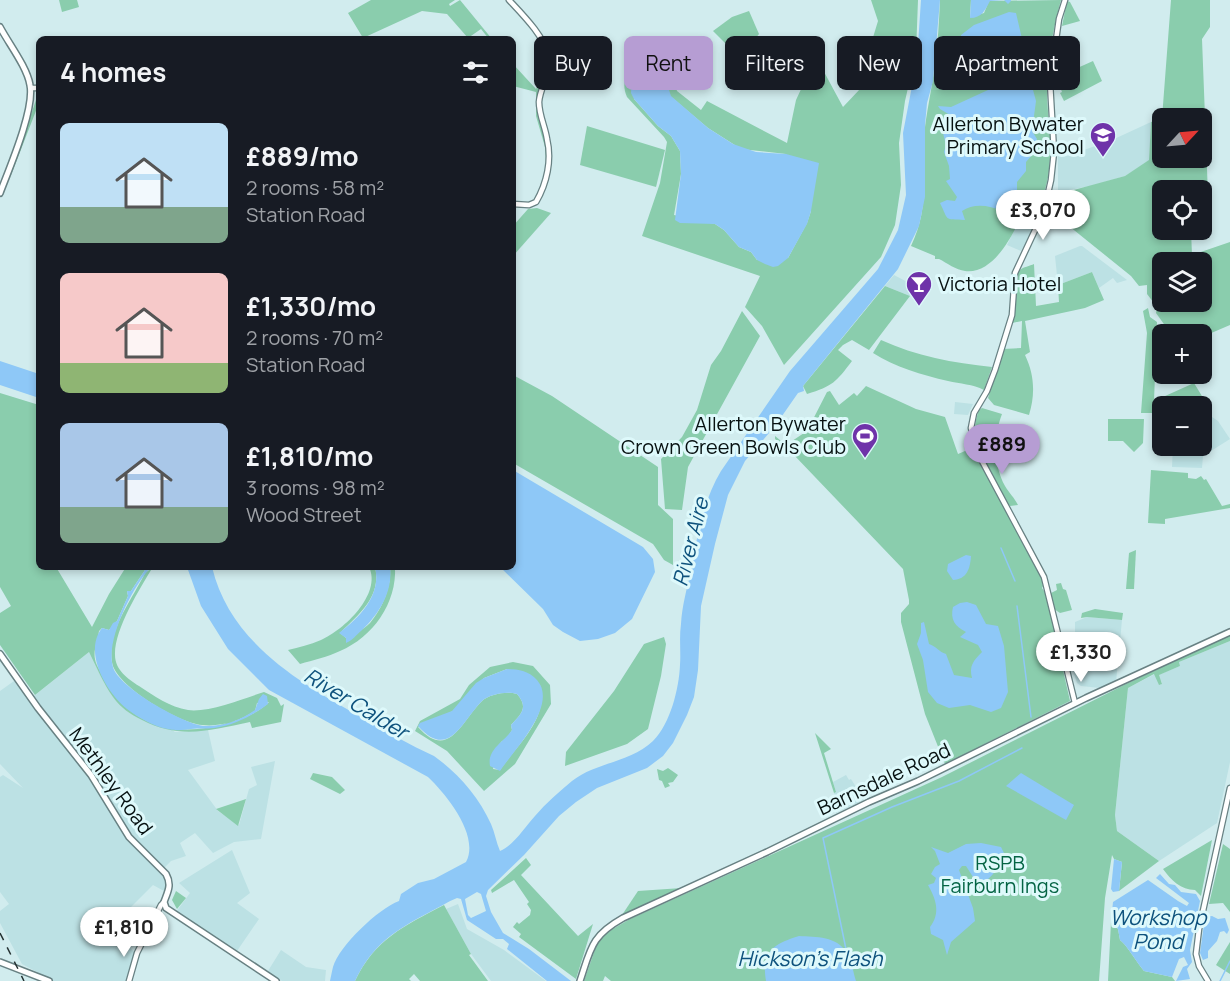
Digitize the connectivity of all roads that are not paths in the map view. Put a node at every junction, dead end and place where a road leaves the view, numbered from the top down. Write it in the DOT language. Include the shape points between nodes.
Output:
graph roads {
  1 [pos="509,0"];
  2 [pos="1065,0"];
  3 [pos="0,27"];
  4 [pos="31,88"];
  5 [pos="36,88"];
  6 [pos="0,194"];
  7 [pos="516,204"];
  8 [pos="1230,632"];
  9 [pos="0,654"];
  10 [pos="1075,703"];
  11 [pos="1230,788"];
  12 [pos="166,902"];
  13 [pos="0,962"];
  14 [pos="50,981"];
  15 [pos="129,981"];
  16 [pos="276,981"];
  17 [pos="580,981"];
  18 [pos="1208,981"];
  1 -- 7 [label="street" via="535,31 549,60 539,104 548,144 548,166 535,203"];
  2 -- 10 [label="street" via="1050,74 1054,152 1051,180 1044,211 1013,279 1012,315 987,391 974,413 972,435 975,448 1044,577"];
  3 -- 4 [label="main road"];
  4 -- 5 [label="street"];
  4 -- 6 [label="main road" via="30,105"];
  8 -- 10 [label="main road, Barnsdale Road"];
  9 -- 12 [label="main road, Methley Road" via="91,775 129,837 166,874"];
  10 -- 17 [label="main road, Barnsdale Road" via="623,918 603,930 594,941"];
  11 -- 18 [label="street" via="1196,954"];
  12 -- 15 [label="street" via="137,953"];
  12 -- 16 [label="main road" via="177,914"];
  13 -- 14 [label="main road"];
}
